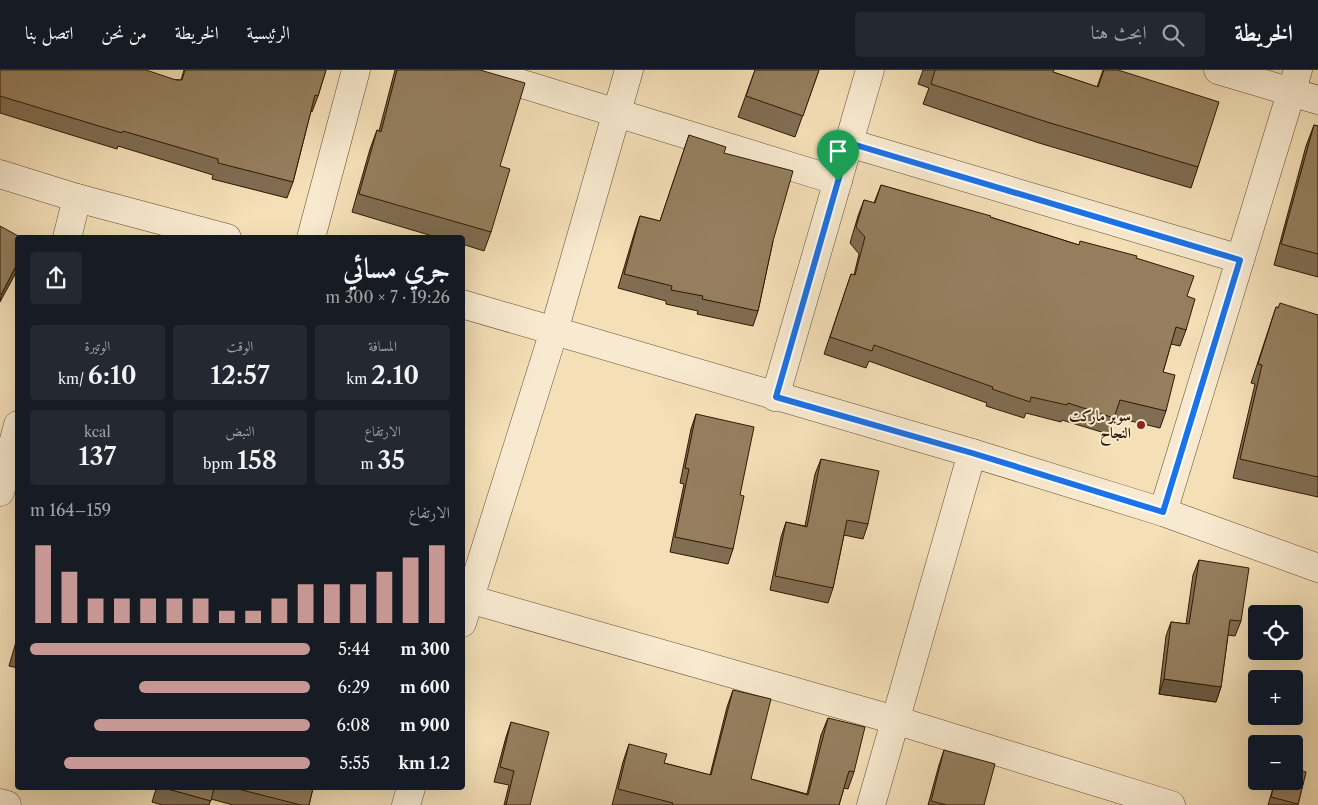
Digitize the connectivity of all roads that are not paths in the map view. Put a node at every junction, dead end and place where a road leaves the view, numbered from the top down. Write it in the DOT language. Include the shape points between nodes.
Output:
graph roads {
  1 [pos="356,70"];
  2 [pos="477,70"];
  3 [pos="629,70"];
  4 [pos="870,70"];
  5 [pos="1218,70"];
  6 [pos="1294,81"];
  7 [pos="1318,100"];
  8 [pos="616,113"];
  9 [pos="849,143"];
  10 [pos="0,174"];
  11 [pos="838,181"];
  12 [pos="77,198"];
  13 [pos="68,235"];
  14 [pos="216,235"];
  15 [pos="311,235"];
  16 [pos="1240,260"];
  17 [pos="465,305"];
  18 [pos="554,331"];
  19 [pos="776,397"];
  20 [pos="15,441"];
  21 [pos="972,453"];
  22 [pos="8,478"];
  23 [pos="1163,512"];
  24 [pos="1318,568"];
  25 [pos="465,606"];
  26 [pos="895,720"];
  27 [pos="410,790"];
  28 [pos="0,803"];
  29 [pos="7,805"];
  30 [pos="406,805"];
  31 [pos="871,805"];
  32 [pos="1171,805"];
  1 -- 15 [label="street"];
  2 -- 8 [label="street"];
  3 -- 8 [label="street"];
  4 -- 9 [label="street"];
  5 -- 6 [label="street"];
  6 -- 7 [label="street"];
  6 -- 16 [label="street"];
  8 -- 11 [label="street"];
  8 -- 18 [label="street"];
  9 -- 11 [label="street"];
  9 -- 16 [label="street"];
  10 -- 12 [label="street"];
  11 -- 19 [label="street"];
  12 -- 13 [label="street"];
  12 -- 14 [label="street"];
  16 -- 23 [label="street"];
  17 -- 18 [label="street"];
  18 -- 19 [label="street"];
  18 -- 25 [label="street"];
  19 -- 21 [label="street"];
  20 -- 22 [label="street"];
  21 -- 23 [label="street"];
  21 -- 26 [label="street"];
  23 -- 24 [label="street"];
  25 -- 26 [label="street"];
  26 -- 31 [label="street"];
  26 -- 32 [label="street"];
  27 -- 30 [label="street"];
  28 -- 29 [label="street"];
}
